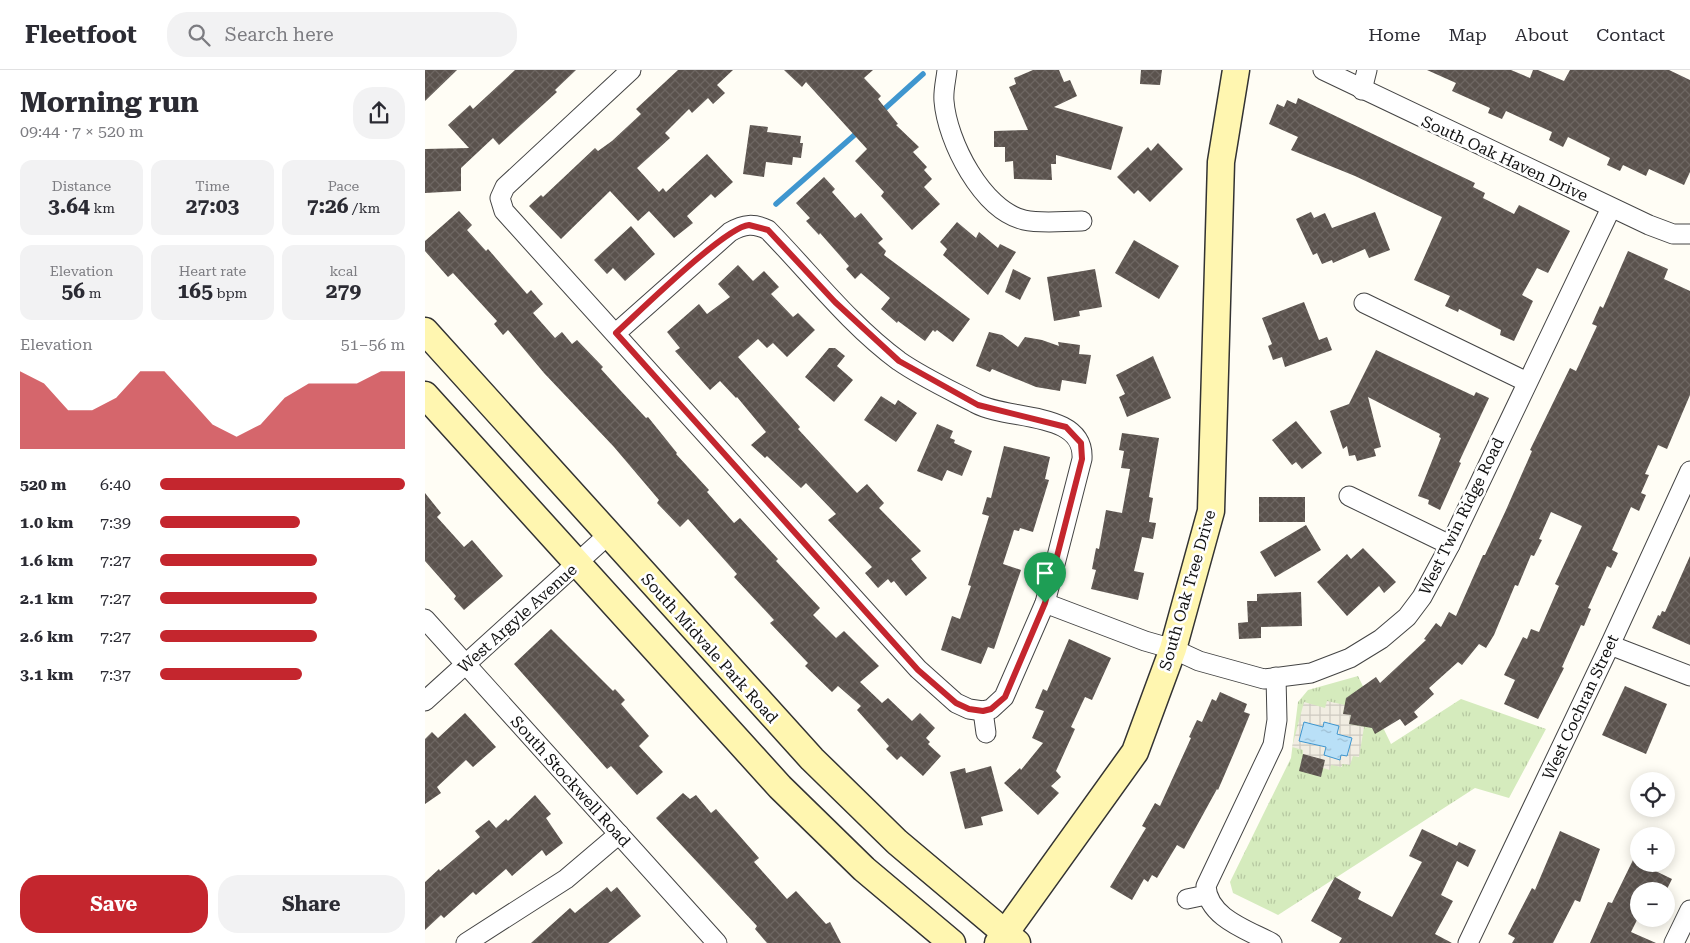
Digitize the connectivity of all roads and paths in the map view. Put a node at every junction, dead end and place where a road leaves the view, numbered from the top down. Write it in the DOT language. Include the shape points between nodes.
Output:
graph roads {
  1 [pos="631,70"];
  2 [pos="947,70"];
  3 [pos="1236,70"];
  4 [pos="1323,70"];
  5 [pos="1367,70"];
  6 [pos="1362,90"];
  7 [pos="1611,208"];
  8 [pos="1082,221"];
  9 [pos="1690,234"];
  10 [pos="1364,303"];
  11 [pos="425,331"];
  12 [pos="616,333"];
  13 [pos="1527,382"];
  14 [pos="425,395"];
  15 [pos="1690,470"];
  16 [pos="1349,496"];
  17 [pos="609,534"];
  18 [pos="1450,546"];
  19 [pos="577,563"];
  20 [pos="1045,603"];
  21 [pos="425,619"];
  22 [pos="1610,645"];
  23 [pos="1173,649"];
  24 [pos="466,664"];
  25 [pos="1690,676"];
  26 [pos="1276,677"];
  27 [pos="425,701"];
  28 [pos="984,711"];
  29 [pos="986,733"];
  30 [pos="619,834"];
  31 [pos="1207,897"];
  32 [pos="1187,899"];
  33 [pos="1690,910"];
  34 [pos="1007,940"];
  35 [pos="466,943"];
  36 [pos="717,943"];
  37 [pos="952,943"];
  38 [pos="1272,943"];
  39 [pos="1468,943"];
  40 [pos="1674,943"];
  1 -- 12 [label="street" via="494,199"];
  2 -- 8 [label="street" via="944,101 953,139 973,179 999,207 1024,220"];
  3 -- 23 [label="main road, South Oak Tree Drive" via="1221,162 1211,511"];
  4 -- 6 [label="street, South Oak Haven Drive"];
  5 -- 6 [label="street"];
  6 -- 7 [label="street, South Oak Haven Drive"];
  7 -- 9 [label="street, South Oak Haven Drive" via="1673,234"];
  7 -- 13 [label="street, West Twin Ridge Road"];
  10 -- 13 [label="street"];
  11 -- 17 [label="main road, South Midvale Park Road"];
  12 -- 20 [label="street" via="749,217 768,230 835,302 899,361 978,405 1083,431 1082,459"];
  12 -- 28 [label="street" via="918,670 956,703"];
  13 -- 18 [label="street, West Twin Ridge Road"];
  14 -- 19 [label="main road"];
  15 -- 22 [label="street, West Cochran Street"];
  16 -- 18 [label="street"];
  17 -- 19 [label="street, West Argyle Avenue"];
  17 -- 34 [label="main road, South Midvale Park Road" via="826,774"];
  18 -- 26 [label="street, West Twin Ridge Road" via="1422,597 1407,617 1381,639 1350,658 1311,673"];
  19 -- 24 [label="street, West Argyle Avenue"];
  19 -- 37 [label="main road" via="800,808 864,870"];
  20 -- 23 [label="street, West Twin Ridge Road"];
  20 -- 28 [label="street" via="1009,688 998,705"];
  21 -- 24 [label="street, South Stockwell Road"];
  22 -- 25 [label="street"];
  22 -- 39 [label="street, West Cochran Street"];
  23 -- 26 [label="street, West Twin Ridge Road" via="1264,679"];
  23 -- 34 [label="main road, South Oak Tree Drive" via="1135,752"];
  24 -- 27 [label="street, West Argyle Avenue"];
  24 -- 30 [label="street, South Stockwell Road"];
  26 -- 31 [label="street" via="1277,720 1273,746 1208,878"];
  28 -- 29 [label="street"];
  30 -- 35 [label="street" via="566,879"];
  30 -- 36 [label="street, South Stockwell Road"];
  31 -- 32 [label="street"];
  31 -- 38 [label="street" via="1227,918"];
  33 -- 40 [label="street"];
}
